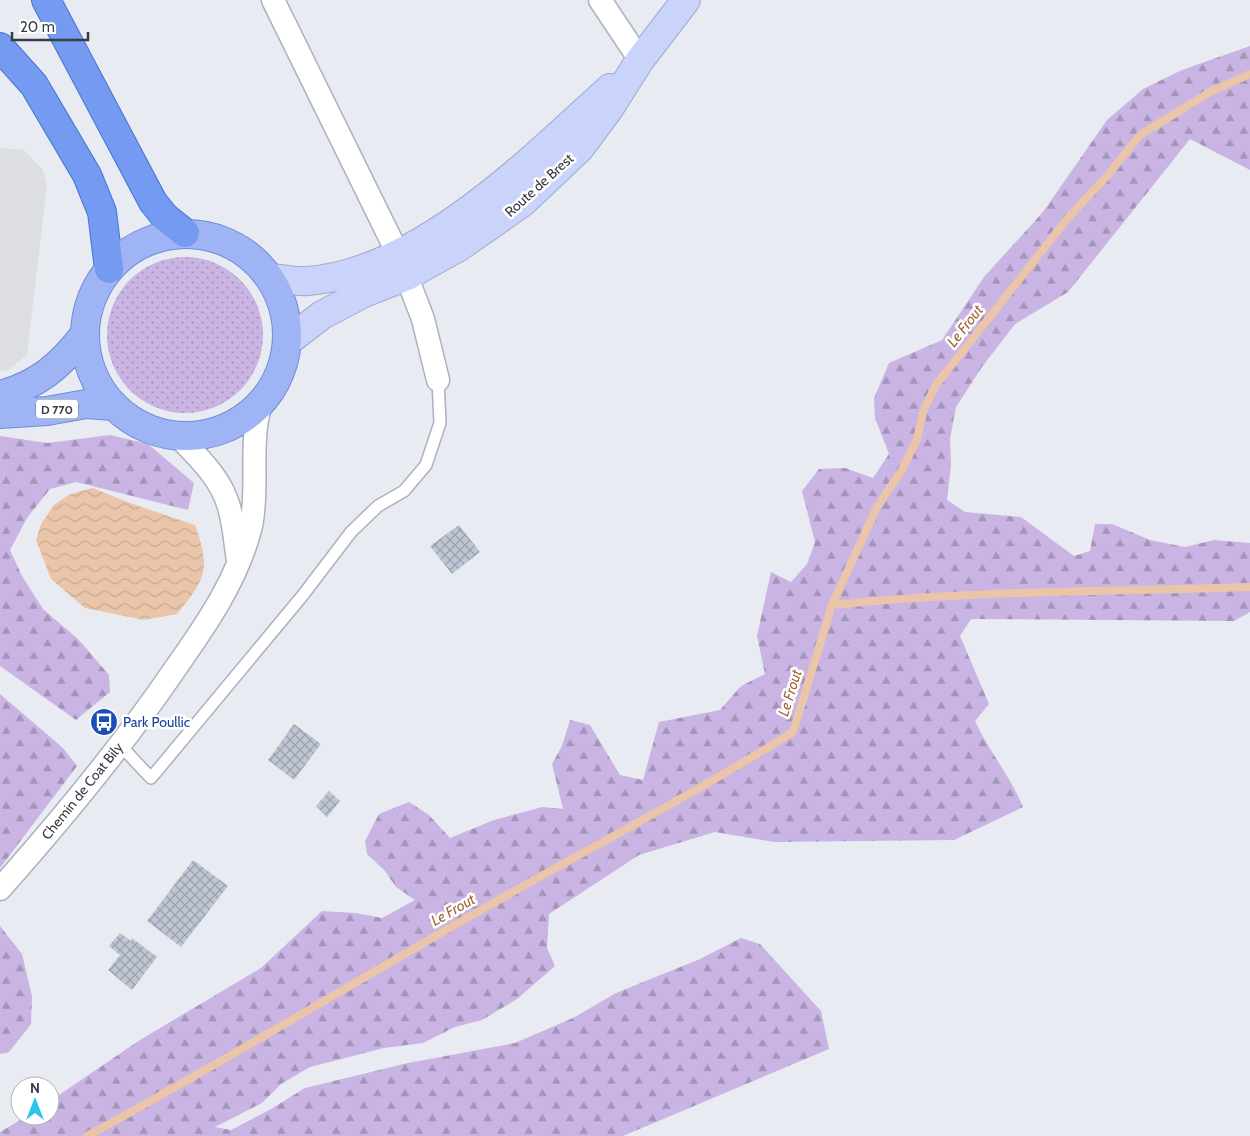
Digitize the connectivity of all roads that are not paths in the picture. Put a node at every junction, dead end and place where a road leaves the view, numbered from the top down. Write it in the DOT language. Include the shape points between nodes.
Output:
graph roads {
  1 [pos="46,0"];
  2 [pos="273,0"];
  3 [pos="600,0"];
  4 [pos="686,0"];
  5 [pos="0,47"];
  6 [pos="640,60"];
  7 [pos="185,233"];
  8 [pos="402,265"];
  9 [pos="109,268"];
  10 [pos="270,278"];
  11 [pos="84,335"];
  12 [pos="287,342"];
  13 [pos="438,380"];
  14 [pos="0,395"];
  15 [pos="260,405"];
  16 [pos="114,406"];
  17 [pos="0,414"];
  18 [pos="178,436"];
  19 [pos="239,563"];
  20 [pos="120,745"];
  21 [pos="0,889"];
  1 -- 7 [label="highway" via="154,202 165,217"];
  2 -- 8 [label="street"];
  3 -- 6 [label="street"];
  4 -- 6 [label="main road, Route de Brest"];
  5 -- 9 [label="highway" via="34,85 87,175 102,212"];
  6 -- 8 [label="main road, Route de Brest" via="586,140 552,177 522,203 492,225"];
  7 -- 9 [label="main road" via="156,238 130,250"];
  7 -- 10 [label="main road" via="218,238 247,254"];
  8 -- 10 [label="main road, Route de Brest" via="307,281"];
  8 -- 12 [label="main road, Route de Brest" via="364,293 322,315"];
  8 -- 13 [label="street" via="423,319"];
  9 -- 11 [label="main road" via="95,289 87,311"];
  10 -- 12 [label="main road" via="281,298"];
  11 -- 14 [label="main road, D 770" via="64,360 42,377"];
  11 -- 16 [label="main road" via="92,373"];
  12 -- 15 [label="main road" via="274,386"];
  13 -- 20 [label="lane" via="439,432 426,465 415,480 404,491 378,506 351,532 152,778"];
  15 -- 18 [label="main road" via="236,423 215,431"];
  15 -- 19 [label="street, Chemin de Coat Bily" via="255,437 255,495 251,525"];
  16 -- 17 [label="main road, D 770" via="86,404 47,412"];
  16 -- 18 [label="main road" via="132,421 154,431"];
  18 -- 19 [label="street" via="201,459 223,491"];
  19 -- 20 [label="street, Chemin de Coat Bily" via="197,638"];
  20 -- 21 [label="street, Chemin de Coat Bily"];
}
